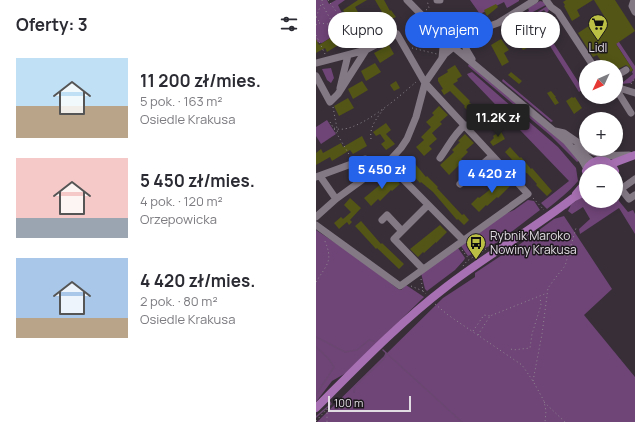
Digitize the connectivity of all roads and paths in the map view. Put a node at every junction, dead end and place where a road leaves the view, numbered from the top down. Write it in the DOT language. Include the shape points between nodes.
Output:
graph roads {
  1 [pos="328,0"];
  2 [pos="407,0"];
  3 [pos="411,0"];
  4 [pos="427,0"];
  5 [pos="536,0"];
  6 [pos="546,0"];
  7 [pos="634,0"];
  8 [pos="322,1"];
  9 [pos="527,2"];
  10 [pos="418,10"];
  11 [pos="426,10"];
  12 [pos="336,12"];
  13 [pos="635,12"];
  14 [pos="328,16"];
  15 [pos="316,17"];
  16 [pos="319,23"];
  17 [pos="493,23"];
  18 [pos="328,24"];
  19 [pos="316,25"];
  20 [pos="316,35"];
  21 [pos="404,46"];
  22 [pos="346,48"];
  23 [pos="443,48"];
  24 [pos="454,48"];
  25 [pos="467,48"];
  26 [pos="366,50"];
  27 [pos="348,55"];
  28 [pos="440,56"];
  29 [pos="328,60"];
  30 [pos="589,60"];
  31 [pos="316,63"];
  32 [pos="477,68"];
  33 [pos="626,70"];
  34 [pos="623,72"];
  35 [pos="316,76"];
  36 [pos="635,78"];
  37 [pos="424,80"];
  38 [pos="632,92"];
  39 [pos="338,94"];
  40 [pos="623,100"];
  41 [pos="331,103"];
  42 [pos="386,107"];
  43 [pos="631,113"];
  44 [pos="330,122"];
  45 [pos="464,125"];
  46 [pos="334,128"];
  47 [pos="336,129"];
  48 [pos="552,130"];
  49 [pos="339,136"];
  50 [pos="371,139"];
  51 [pos="566,141"];
  52 [pos="579,143"];
  53 [pos="350,156"];
  54 [pos="492,156"];
  55 [pos="623,156"];
  56 [pos="634,156"];
  57 [pos="440,158"];
  58 [pos="365,159"];
  59 [pos="386,162"];
  60 [pos="593,162"];
  61 [pos="584,164"];
  62 [pos="607,164"];
  63 [pos="622,164"];
  64 [pos="318,177"];
  65 [pos="635,179"];
  66 [pos="460,184"];
  67 [pos="623,185"];
  68 [pos="579,191"];
  69 [pos="623,192"];
  70 [pos="579,195"];
  71 [pos="635,195"];
  72 [pos="574,198"];
  73 [pos="336,199"];
  74 [pos="535,200"];
  75 [pos="428,205"];
  76 [pos="545,212"];
  77 [pos="316,217"];
  78 [pos="382,220"];
  79 [pos="318,226"];
  80 [pos="576,228"];
  81 [pos="402,231"];
  82 [pos="461,243"];
  83 [pos="476,252"];
  84 [pos="478,255"];
  85 [pos="469,260"];
  86 [pos="423,269"];
  87 [pos="316,282"];
  88 [pos="405,282"];
  89 [pos="423,291"];
  90 [pos="547,293"];
  91 [pos="540,296"];
  92 [pos="490,316"];
  93 [pos="452,317"];
  94 [pos="473,331"];
  95 [pos="478,335"];
  96 [pos="511,349"];
  97 [pos="533,381"];
  98 [pos="544,401"];
  99 [pos="316,408"];
  100 [pos="316,421"];
  101 [pos="327,422"];
  102 [pos="545,422"];
  103 [pos="564,422"];
  1 -- 12 [label="path"];
  2 -- 10 [label="street"];
  3 -- 10 [label="street"];
  4 -- 11 [label="path" via="429,8"];
  5 -- 9 [label="street"];
  6 -- 30 [label="street" via="550,7 558,12"];
  7 -- 13 [label="street" via="632,6"];
  8 -- 14 [label="path"];
  8 -- 15 [label="path"];
  9 -- 17 [label="street"];
  15 -- 16 [label="path"];
  16 -- 18 [label="path"];
  16 -- 19 [label="path"];
  20 -- 29 [label="path"];
  21 -- 26 [label="street" via="397,34"];
  21 -- 28 [label="path"];
  21 -- 37 [label="street"];
  22 -- 27 [label="path"];
  23 -- 28 [label="street"];
  24 -- 28 [label="street"];
  24 -- 32 [label="street"];
  25 -- 32 [label="street"];
  26 -- 27 [label="street"];
  26 -- 39 [label="street"];
  27 -- 29 [label="street"];
  27 -- 39 [label="street"];
  28 -- 37 [label="street"];
  29 -- 31 [label="street"];
  32 -- 48 [label="street"];
  33 -- 34 [label="street"];
  35 -- 39 [label="street" via="330,102"];
  36 -- 38 [label="path"];
  37 -- 42 [label="path"];
  37 -- 45 [label="street"];
  37 -- 59 [label="street" via="416,116 407,139"];
  40 -- 43 [label="street"];
  41 -- 47 [label="path"];
  42 -- 47 [label="path" via="350,128"];
  42 -- 50 [label="path" via="372,126"];
  44 -- 46 [label="path"];
  45 -- 54 [label="street"];
  45 -- 57 [label="street" via="455,133"];
  46 -- 47 [label="path"];
  46 -- 49 [label="path"];
  47 -- 49 [label="path"];
  48 -- 51 [label="street"];
  48 -- 52 [label="street" via="564,133"];
  49 -- 53 [label="path"];
  51 -- 60 [label="street"];
  51 -- 61 [label="street"];
  54 -- 66 [label="street"];
  54 -- 82 [label="street" via="528,194"];
  55 -- 56 [label="street"];
  56 -- 63 [label="main road"];
  58 -- 64 [label="street"];
  59 -- 73 [label="street"];
  59 -- 75 [label="street"];
  60 -- 62 [label="main road" via="602,160"];
  64 -- 73 [label="street"];
  65 -- 67 [label="street"];
  68 -- 72 [label="main road"];
  69 -- 71 [label="street" via="629,199"];
  70 -- 72 [label="main road"];
  72 -- 99 [label="main road" via="434,296"];
  73 -- 77 [label="street"];
  74 -- 76 [label="path"];
  75 -- 81 [label="street"];
  75 -- 82 [label="street"];
  78 -- 81 [label="street" via="387,215"];
  79 -- 87 [label="path" via="328,247 329,259"];
  79 -- 88 [label="street" via="400,286"];
  80 -- 90 [label="path" via="565,266"];
  81 -- 86 [label="street" via="394,239"];
  82 -- 85 [label="path"];
  82 -- 86 [label="street"];
  83 -- 84 [label="path"];
  86 -- 88 [label="street"];
  88 -- 89 [label="path"];
  90 -- 91 [label="path"];
  90 -- 97 [label="path"];
  91 -- 92 [label="path"];
  91 -- 96 [label="path" via="541,305 530,348"];
  92 -- 94 [label="path" via="484,315"];
  92 -- 95 [label="path"];
  93 -- 94 [label="path"];
  94 -- 95 [label="path"];
  95 -- 97 [label="path" via="522,365"];
  97 -- 98 [label="path"];
  98 -- 102 [label="path"];
  98 -- 103 [label="path"];
  100 -- 101 [label="path" via="327,409"];
}
